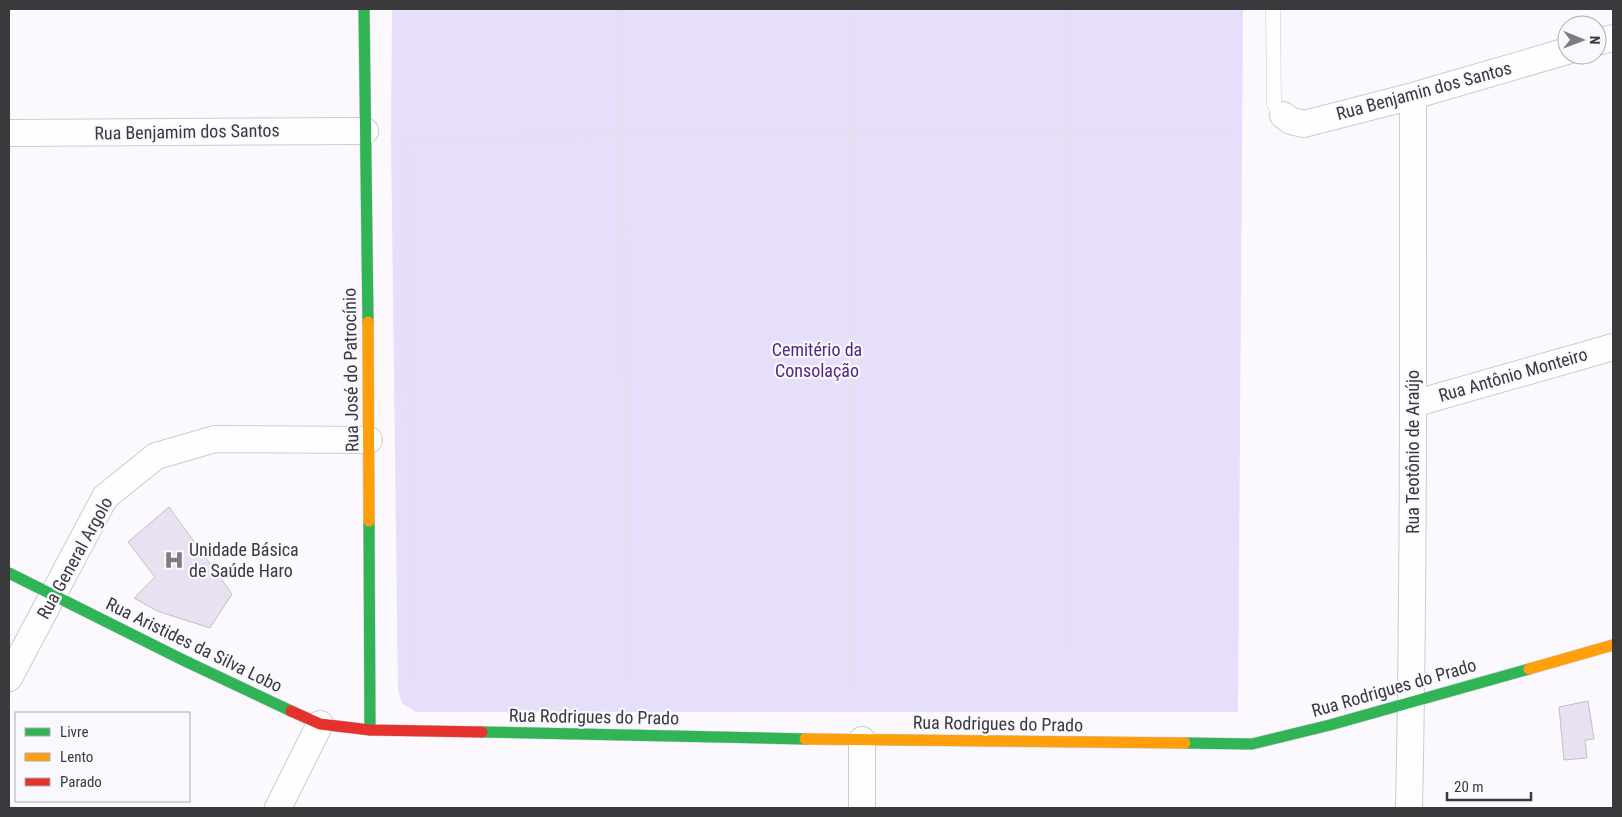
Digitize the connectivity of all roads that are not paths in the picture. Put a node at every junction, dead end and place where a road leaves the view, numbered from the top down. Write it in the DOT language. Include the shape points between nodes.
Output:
graph roads {
  1 [pos="364,9"];
  2 [pos="1272,9"];
  3 [pos="1557,54"];
  4 [pos="1412,96"];
  5 [pos="1283,115"];
  6 [pos="365,130"];
  7 [pos="9,134"];
  8 [pos="1613,346"];
  9 [pos="1413,404"];
  10 [pos="369,440"];
  11 [pos="9,573"];
  12 [pos="53,595"];
  13 [pos="1613,645"];
  14 [pos="9,678"];
  15 [pos="1411,702"];
  16 [pos="320,724"];
  17 [pos="370,730"];
  18 [pos="862,740"];
  19 [pos="278,808"];
  20 [pos="862,808"];
  21 [pos="1409,808"];
  1 -- 6 [label="street, Rua José do Patrocínio"];
  2 -- 5 [label="lane" via="1274,105"];
  3 -- 4 [label="street, Rua Benjamin dos Santos"];
  4 -- 5 [label="street, Rua Benjamin dos Santos" via="1304,124 1290,121"];
  4 -- 9 [label="street, Rua Teotônio de Araújo"];
  6 -- 7 [label="street, Rua Benjamim dos Santos"];
  6 -- 10 [label="street, Rua José do Patrocínio"];
  8 -- 9 [label="street, Rua Antônio Monteiro"];
  9 -- 15 [label="street, Rua Teotônio de Araújo"];
  10 -- 12 [label="street, Rua General Argolo" via="215,439 156,456 105,497"];
  10 -- 17 [label="street, Rua José do Patrocínio"];
  11 -- 12 [label="street, Rua Aristides da Silva Lobo"];
  12 -- 14 [label="street, Rua General Argolo"];
  12 -- 16 [label="street, Rua Aristides da Silva Lobo"];
  13 -- 15 [label="street, Rua Rodrigues do Prado"];
  15 -- 18 [label="street, Rua Rodrigues do Prado" via="1252,744"];
  15 -- 21 [label="street, Rua Teotônio de Araújo"];
  16 -- 17 [label="street, Rua Aristides da Silva Lobo"];
  16 -- 19 [label="street"];
  17 -- 18 [label="street, Rua Rodrigues do Prado"];
  18 -- 20 [label="street"];
}
